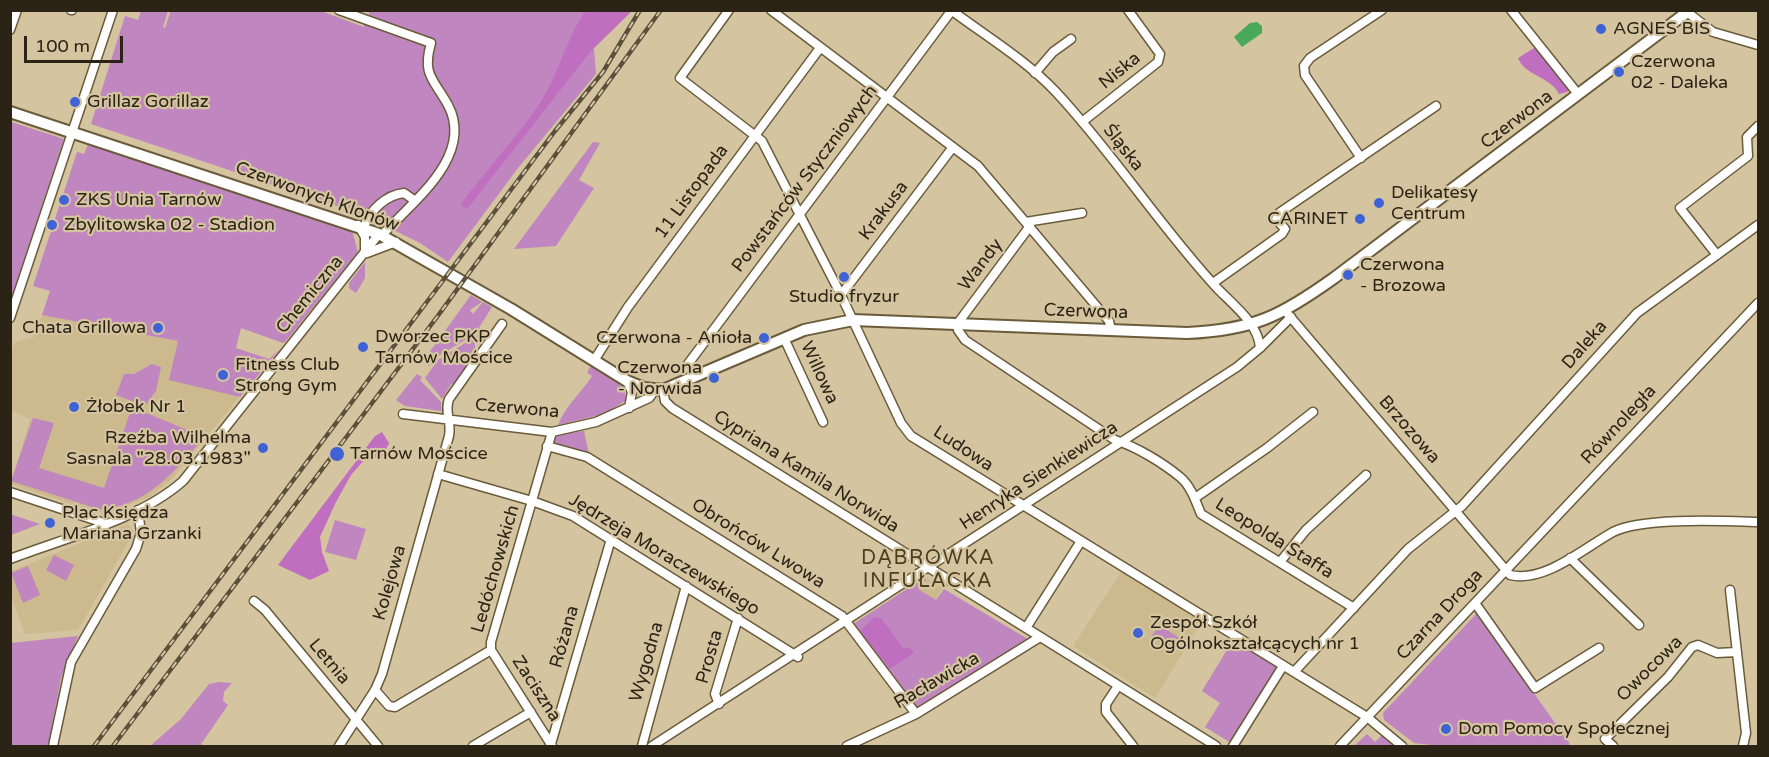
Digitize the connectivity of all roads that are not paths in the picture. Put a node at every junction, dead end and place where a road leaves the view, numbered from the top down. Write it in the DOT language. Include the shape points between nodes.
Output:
graph roads {
  1 [pos="17,10"];
  2 [pos="114,10"];
  3 [pos="339,10"];
  4 [pos="729,10"];
  5 [pos="771,10"];
  6 [pos="1128,10"];
  7 [pos="1382,10"];
  8 [pos="1512,10"];
  9 [pos="952,11"];
  10 [pos="1688,11"];
  11 [pos="10,30"];
  12 [pos="1071,39"];
  13 [pos="1758,45"];
  14 [pos="820,48"];
  15 [pos="1035,73"];
  16 [pos="1578,94"];
  17 [pos="886,98"];
  18 [pos="1436,106"];
  19 [pos="10,112"];
  20 [pos="1082,122"];
  21 [pos="1758,126"];
  22 [pos="74,132"];
  23 [pos="756,134"];
  24 [pos="953,147"];
  25 [pos="1361,158"];
  26 [pos="414,200"];
  27 [pos="800,212"];
  28 [pos="1082,213"];
  29 [pos="1065,219"];
  30 [pos="1028,224"];
  31 [pos="1758,225"];
  32 [pos="361,226"];
  33 [pos="381,234"];
  34 [pos="396,242"];
  35 [pos="364,255"];
  36 [pos="1718,255"];
  37 [pos="1213,283"];
  38 [pos="841,295"];
  39 [pos="1758,303"];
  40 [pos="1288,315"];
  41 [pos="10,318"];
  42 [pos="853,320"];
  43 [pos="958,323"];
  44 [pos="502,324"];
  45 [pos="1251,325"];
  46 [pos="1111,330"];
  47 [pos="784,338"];
  48 [pos="1260,348"];
  49 [pos="595,359"];
  50 [pos="685,368"];
  51 [pos="627,381"];
  52 [pos="659,390"];
  53 [pos="629,408"];
  54 [pos="1313,412"];
  55 [pos="403,414"];
  56 [pos="449,419"];
  57 [pos="823,422"];
  58 [pos="552,432"];
  59 [pos="1122,442"];
  60 [pos="547,446"];
  61 [pos="438,474"];
  62 [pos="1366,474"];
  63 [pos="10,492"];
  64 [pos="1195,498"];
  65 [pos="532,501"];
  66 [pos="1023,507"];
  67 [pos="138,510"];
  68 [pos="1456,510"];
  69 [pos="1758,522"];
  70 [pos="104,524"];
  71 [pos="612,539"];
  72 [pos="1081,541"];
  73 [pos="1570,558"];
  74 [pos="10,559"];
  75 [pos="1280,562"];
  76 [pos="928,568"];
  77 [pos="1505,571"];
  78 [pos="686,586"];
  79 [pos="1730,590"];
  80 [pos="254,601"];
  81 [pos="1475,603"];
  82 [pos="1354,608"];
  83 [pos="738,618"];
  84 [pos="846,621"];
  85 [pos="1639,625"];
  86 [pos="1026,628"];
  87 [pos="1040,637"];
  88 [pos="1599,648"];
  89 [pos="491,650"];
  90 [pos="1737,652"];
  91 [pos="797,655"];
  92 [pos="1283,666"];
  93 [pos="1294,672"];
  94 [pos="1118,686"];
  95 [pos="375,690"];
  96 [pos="719,704"];
  97 [pos="531,712"];
  98 [pos="916,714"];
  99 [pos="1367,717"];
  100 [pos="356,720"];
  101 [pos="552,745"];
  102 [pos="53,747"];
  103 [pos="339,747"];
  104 [pos="378,747"];
  105 [pos="473,747"];
  106 [pos="642,747"];
  107 [pos="652,747"];
  108 [pos="847,747"];
  109 [pos="1133,747"];
  110 [pos="1216,747"];
  111 [pos="1233,747"];
  112 [pos="1340,747"];
  113 [pos="1402,747"];
  114 [pos="1612,747"];
  115 [pos="1743,747"];
  1 -- 11 [label="street"];
  2 -- 22 [label="street"];
  3 -- 26 [label="street, Chemiczna" via="431,43 426,63 431,80 448,106 454,124 454,143 447,161"];
  4 -- 23 [label="street, Ludowa" via="680,78"];
  5 -- 14 [label="street"];
  6 -- 20 [label="street, Niska" via="1160,54 1158,62"];
  7 -- 25 [label="street" via="1304,66 1305,75"];
  8 -- 16 [label="street"];
  9 -- 15 [label="street, Śląska"];
  9 -- 17 [label="street, Powstańców Styczniowych"];
  10 -- 13 [label="street" via="1713,32"];
  10 -- 16 [label="main road, Czerwona"];
  12 -- 15 [label="street"];
  14 -- 17 [label="street"];
  14 -- 23 [label="street, 11 Listopada"];
  15 -- 20 [label="street, Śląska"];
  16 -- 40 [label="main road, Czerwona"];
  17 -- 24 [label="street"];
  17 -- 27 [label="street, Powstańców Styczniowych"];
  18 -- 25 [label="street"];
  19 -- 22 [label="main road, Czerwonych Klonów"];
  20 -- 37 [label="street, Śląska"];
  21 -- 36 [label="street" via="1747,137 1748,156 1680,208"];
  22 -- 32 [label="main road, Czerwonych Klonów"];
  22 -- 41 [label="street"];
  23 -- 27 [label="street, Ludowa"];
  23 -- 49 [label="street, 11 Listopada" via="628,307"];
  24 -- 30 [label="street" via="978,166"];
  24 -- 38 [label="street, Krakusa"];
  25 -- 37 [label="street" via="1279,213 1276,219 1285,229 1282,234"];
  26 -- 32 [label="street" via="404,193 395,194 381,203"];
  26 -- 33 [label="street, Chemiczna"];
  27 -- 38 [label="street, Ludowa"];
  27 -- 50 [label="street, Powstańców Styczniowych"];
  28 -- 30 [label="street"];
  29 -- 30 [label="street"];
  30 -- 43 [label="street, Wandy"];
  30 -- 46 [label="street" via="1109,321"];
  31 -- 36 [label="street, Daleka"];
  32 -- 33 [label="main road, Czerwonych Klonów"];
  32 -- 35 [label="street"];
  33 -- 34 [label="main road, Czerwonych Klonów"];
  33 -- 35 [label="street, Chemiczna"];
  34 -- 35 [label="street"];
  34 -- 49 [label="main road, Czerwonych Klonów"];
  35 -- 67 [label="street, Chemiczna" via="183,481 167,495"];
  36 -- 68 [label="street, Daleka" via="1637,313"];
  37 -- 45 [label="street, Śląska"];
  38 -- 42 [label="street, Ludowa"];
  39 -- 77 [label="street, Równoległa"];
  40 -- 45 [label="main road, Czerwona"];
  40 -- 48 [label="street, Henryka Sienkiewicza"];
  40 -- 68 [label="street, Brzozowa"];
  42 -- 43 [label="main road, Czerwona"];
  42 -- 47 [label="main road, Czerwona"];
  42 -- 66 [label="street, Ludowa" via="905,429"];
  43 -- 46 [label="main road, Czerwona"];
  43 -- 59 [label="street, Leopolda Staffa" via="965,340 985,356"];
  44 -- 56 [label="street, Kolejowa" via="449,399"];
  45 -- 46 [label="main road, Czerwona" via="1197,333"];
  45 -- 48 [label="street" via="1260,339"];
  47 -- 52 [label="main road, Czerwona"];
  47 -- 57 [label="street, Willowa"];
  48 -- 59 [label="street, Henryka Sienkiewicza"];
  49 -- 51 [label="main road, Czerwonych Klonów"];
  51 -- 52 [label="main road, Czerwonych Klonów"];
  51 -- 53 [label="street" via="632,392"];
  52 -- 53 [label="street, Czerwona"];
  52 -- 76 [label="street, Cypriana Kamila Norwida" via="672,408"];
  53 -- 58 [label="street, Czerwona" via="596,422"];
  54 -- 64 [label="street"];
  55 -- 56 [label="street, Czerwona"];
  56 -- 58 [label="street, Czerwona"];
  56 -- 61 [label="street, Kolejowa" via="452,425"];
  58 -- 60 [label="street, Ledóchowskich"];
  59 -- 64 [label="street, Leopolda Staffa" via="1181,478"];
  59 -- 66 [label="street, Henryka Sienkiewicza"];
  60 -- 65 [label="street, Ledóchowskich"];
  60 -- 84 [label="street, Obrońców Lwowa" via="587,457"];
  61 -- 65 [label="street, Jędrzeja Moraczewskiego"];
  61 -- 95 [label="street, Kolejowa"];
  62 -- 75 [label="street" via="1306,530"];
  63 -- 70 [label="street"];
  64 -- 75 [label="street, Leopolda Staffa" via="1201,514"];
  65 -- 71 [label="street, Jędrzeja Moraczewskiego" via="573,516"];
  65 -- 89 [label="street, Ledóchowskich"];
  66 -- 72 [label="street, Ludowa"];
  66 -- 76 [label="street, Henryka Sienkiewicza"];
  67 -- 70 [label="street, Chemiczna"];
  67 -- 102 [label="street" via="141,532 136,549 71,662"];
  68 -- 77 [label="street, Brzozowa"];
  68 -- 82 [label="street, Daleka" via="1408,549"];
  69 -- 73 [label="street, Czarna Droga" via="1640,524 1614,532"];
  70 -- 74 [label="street, Chemiczna"];
  71 -- 78 [label="street, Jędrzeja Moraczewskiego"];
  71 -- 101 [label="street, Różana"];
  72 -- 86 [label="street"];
  72 -- 92 [label="street, Ludowa"];
  73 -- 77 [label="street, Czarna Droga" via="1524,577"];
  73 -- 85 [label="street"];
  75 -- 82 [label="street, Leopolda Staffa"];
  76 -- 84 [label="street, Henryka Sienkiewicza"];
  76 -- 86 [label="street, Cypriana Kamila Norwida"];
  77 -- 81 [label="street, Czarna Droga"];
  78 -- 83 [label="street, Jędrzeja Moraczewskiego"];
  78 -- 106 [label="street, Wygodna"];
  79 -- 90 [label="street"];
  80 -- 100 [label="street, Letnia"];
  81 -- 88 [label="street" via="1535,688"];
  81 -- 99 [label="street, Czarna Droga"];
  82 -- 93 [label="street, Daleka"];
  83 -- 91 [label="street, Jędrzeja Moraczewskiego"];
  83 -- 96 [label="street, Prosta" via="715,694"];
  84 -- 91 [label="street, Henryka Sienkiewicza"];
  84 -- 98 [label="street, Obrońców Lwowa"];
  86 -- 87 [label="street, Cypriana Kamila Norwida"];
  87 -- 94 [label="street, Cypriana Kamila Norwida"];
  87 -- 98 [label="street, Racławicka"];
  89 -- 95 [label="street, Ledóchowskich" via="394,707 388,706"];
  89 -- 97 [label="street, Zaciszna"];
  90 -- 114 [label="street, Owocowa" via="1717,653 1698,645 1692,647 1668,677 1605,739"];
  90 -- 115 [label="street" via="1746,733"];
  91 -- 96 [label="street, Henryka Sienkiewicza"];
  92 -- 93 [label="street, Ludowa"];
  92 -- 111 [label="street"];
  93 -- 99 [label="street, Ludowa"];
  94 -- 109 [label="street" via="1106,704 1106,712"];
  94 -- 110 [label="street, Cypriana Kamila Norwida"];
  95 -- 100 [label="street, Kolejowa"];
  96 -- 107 [label="street, Henryka Sienkiewicza"];
  97 -- 101 [label="street, Zaciszna"];
  97 -- 105 [label="street"];
  98 -- 108 [label="street, Racławicka"];
  99 -- 112 [label="street, Czarna Droga"];
  99 -- 113 [label="street, Ludowa"];
  100 -- 103 [label="street, Kolejowa"];
  100 -- 104 [label="street, Letnia"];
}
